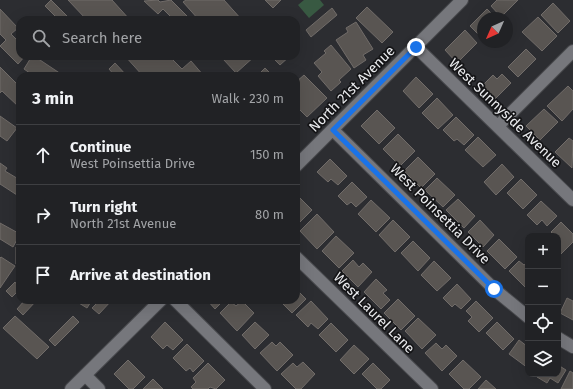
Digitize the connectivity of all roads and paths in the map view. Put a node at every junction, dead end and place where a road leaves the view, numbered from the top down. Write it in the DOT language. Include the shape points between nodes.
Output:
graph roads {
  1 [pos="462,0"];
  2 [pos="416,47"];
  3 [pos="573,51"];
  4 [pos="498,126"];
  5 [pos="333,130"];
  6 [pos="300,162"];
  7 [pos="573,200"];
  8 [pos="300,261"];
  9 [pos="157,304"];
  10 [pos="179,304"];
  11 [pos="525,315"];
  12 [pos="561,340"];
  13 [pos="573,347"];
  14 [pos="85,375"];
  15 [pos="71,389"];
  16 [pos="99,389"];
  17 [pos="265,389"];
  18 [pos="432,389"];
  1 -- 2 [label="street, North 21st Avenue"];
  2 -- 4 [label="street, West Sunnyside Avenue"];
  2 -- 5 [label="street, North 21st Avenue"];
  3 -- 4 [label="street"];
  4 -- 7 [label="street, West Sunnyside Avenue"];
  5 -- 6 [label="street, North 21st Avenue"];
  5 -- 11 [label="street, West Poinsettia Drive" via="494,289"];
  8 -- 18 [label="street, West Laurel Lane"];
  9 -- 14 [label="street"];
  10 -- 17 [label="street"];
  12 -- 13 [label="street"];
  14 -- 15 [label="street"];
  14 -- 16 [label="street"];
}
